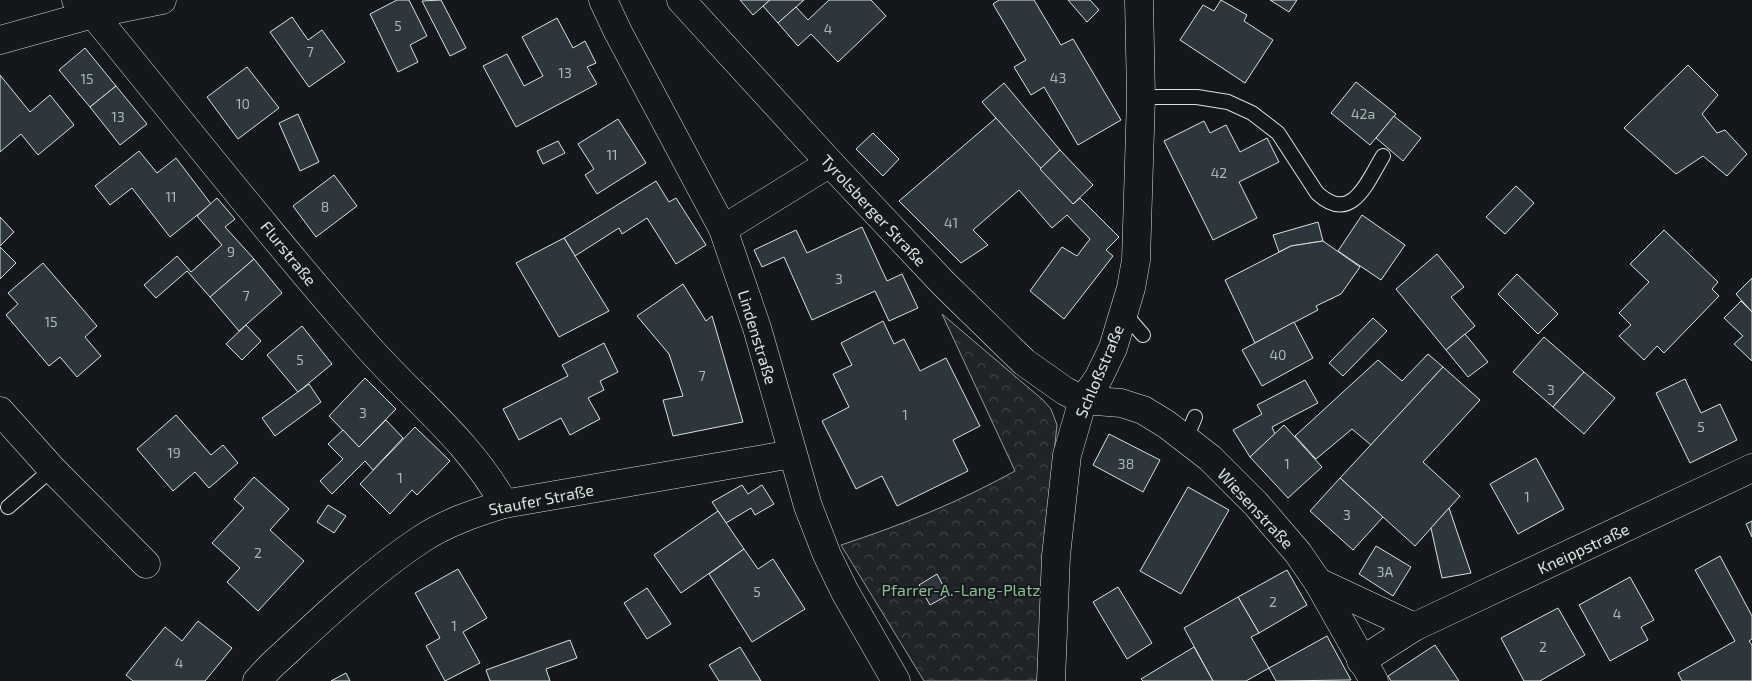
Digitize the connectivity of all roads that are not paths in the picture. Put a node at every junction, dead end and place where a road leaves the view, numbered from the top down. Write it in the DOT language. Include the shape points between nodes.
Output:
graph roads {
  1 [pos="162,0"];
  2 [pos="603,0"];
  3 [pos="682,0"];
  4 [pos="1139,0"];
  5 [pos="84,7"];
  6 [pos="0,40"];
  7 [pos="1141,97"];
  8 [pos="1384,156"];
  9 [pos="830,163"];
  10 [pos="723,229"];
  11 [pos="1124,313"];
  12 [pos="1143,335"];
  13 [pos="1084,400"];
  14 [pos="0,411"];
  15 [pos="792,454"];
  16 [pos="1752,468"];
  17 [pos="52,470"];
  18 [pos="504,504"];
  19 [pos="8,507"];
  20 [pos="146,564"];
  21 [pos="1318,582"];
  22 [pos="1414,627"];
  23 [pos="1367,671"];
  24 [pos="258,681"];
  25 [pos="896,681"];
  26 [pos="1051,681"];
  1 -- 5 [label="street"];
  2 -- 10 [label="street, Lindenstraße"];
  3 -- 9 [label="street, Tyrolsberger Straße"];
  4 -- 7 [label="street, Schloßstraße"];
  5 -- 6 [label="street"];
  5 -- 18 [label="street, Flurstraße" via="369,348 466,450 492,482"];
  7 -- 8 [label="lane" via="1198,97 1228,102 1252,113 1278,133 1317,193 1324,200 1338,205 1348,204 1359,195"];
  7 -- 11 [label="street, Schloßstraße" via="1136,260"];
  9 -- 10 [label="street"];
  9 -- 13 [label="street, Tyrolsberger Straße" via="943,284 1018,356 1058,387"];
  10 -- 15 [label="street, Lindenstraße" via="756,328"];
  11 -- 12 [label="lane"];
  11 -- 13 [label="street, Schloßstraße" via="1098,379"];
  13 -- 21 [label="street, Wiesenstraße" via="1121,403 1191,428 1298,553"];
  13 -- 26 [label="street, Schloßstraße" via="1067,455 1056,556"];
  14 -- 17 [label="street"];
  15 -- 18 [label="street, Staufer Straße"];
  15 -- 25 [label="street, Lindenstraße" via="827,555"];
  16 -- 22 [label="street, Kneippstraße"];
  17 -- 19 [label="lane"];
  17 -- 20 [label="street"];
  18 -- 24 [label="street, Staufer Straße" via="464,517 421,539 366,580"];
  21 -- 22 [label="street"];
  21 -- 23 [label="street, Wiesenstraße"];
  22 -- 23 [label="street, Kneippstraße"];
}
